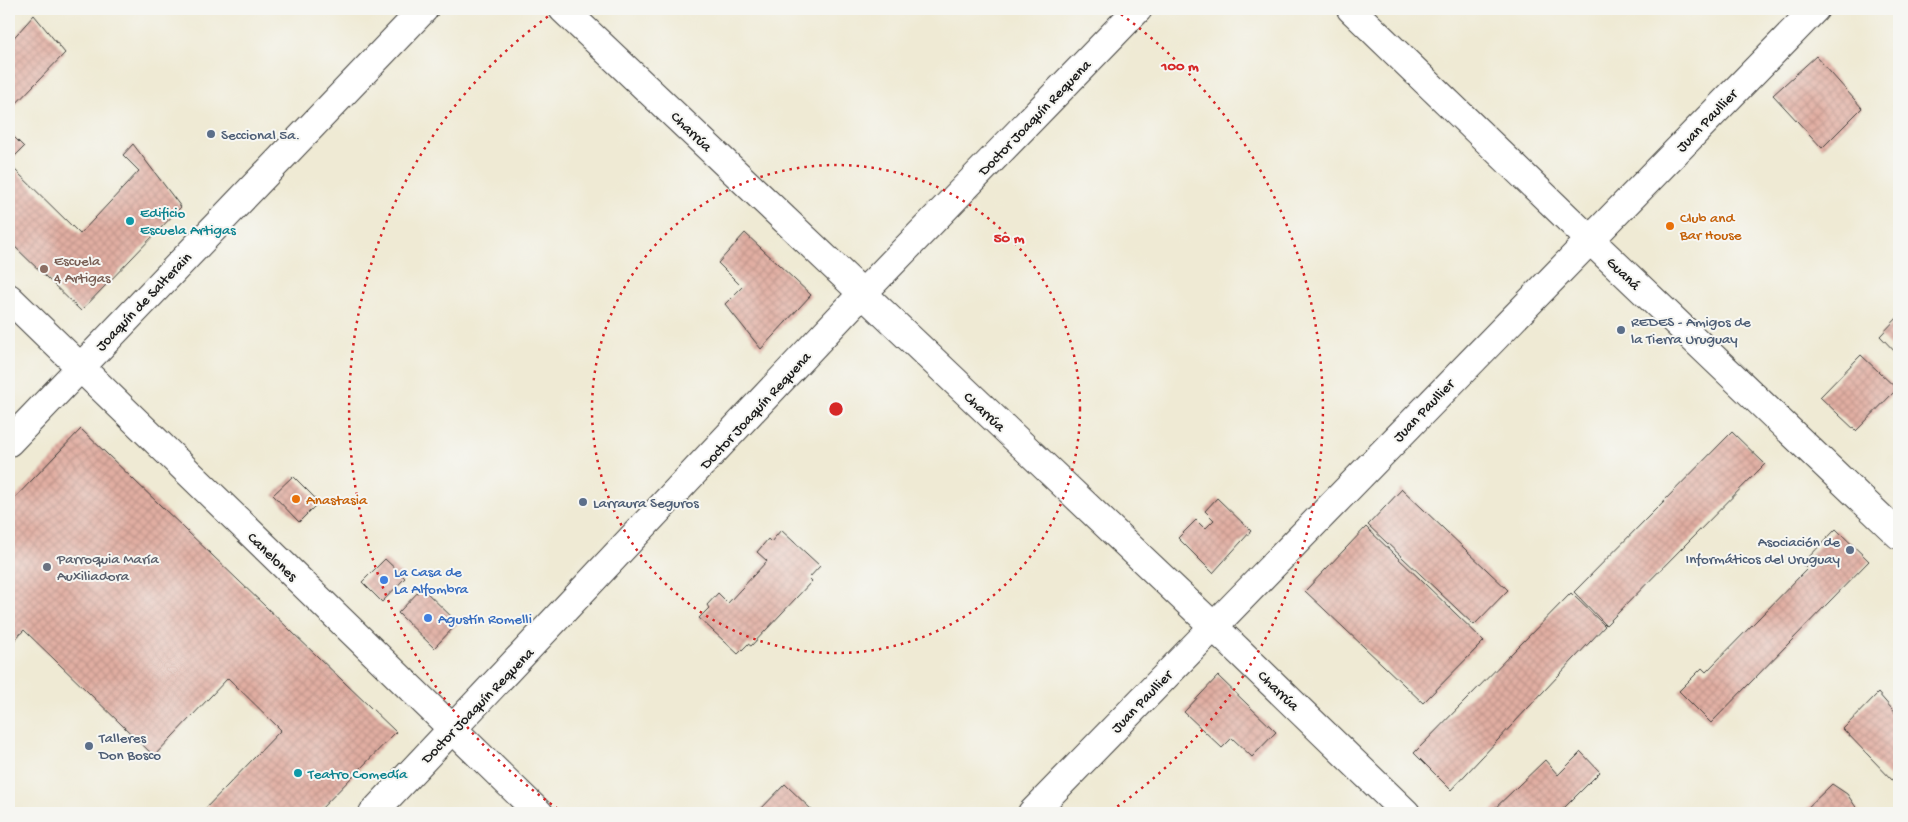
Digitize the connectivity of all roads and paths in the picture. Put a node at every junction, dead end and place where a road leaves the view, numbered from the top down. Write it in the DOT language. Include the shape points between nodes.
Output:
graph roads {
  1 [pos="424,9"];
  2 [pos="563,9"];
  3 [pos="1138,9"];
  4 [pos="1352,9"];
  5 [pos="1815,9"];
  6 [pos="1589,239"];
  7 [pos="862,294"];
  8 [pos="9,298"];
  9 [pos="80,367"];
  10 [pos="9,442"];
  11 [pos="1899,535"];
  12 [pos="1214,627"];
  13 [pos="452,731"];
  14 [pos="373,813"];
  15 [pos="539,813"];
  16 [pos="1032,813"];
  17 [pos="1406,813"];
  1 -- 9 [label="street, Joaquín de Salterain"];
  2 -- 7 [label="street, Charrúa"];
  3 -- 7 [label="street, Doctor Joaquín Requena"];
  4 -- 6 [label="street, Guaná"];
  5 -- 6 [label="street, Juan Paullier"];
  6 -- 11 [label="street, Guaná"];
  6 -- 12 [label="street, Juan Paullier"];
  7 -- 12 [label="street, Charrúa"];
  7 -- 13 [label="street, Doctor Joaquín Requena"];
  8 -- 9 [label="street, Canelones"];
  9 -- 10 [label="street, Joaquín de Salterain"];
  9 -- 13 [label="street, Canelones"];
  12 -- 16 [label="street, Juan Paullier"];
  12 -- 17 [label="street, Charrúa"];
  13 -- 14 [label="street, Doctor Joaquín Requena"];
  13 -- 15 [label="street, Canelones"];
}
